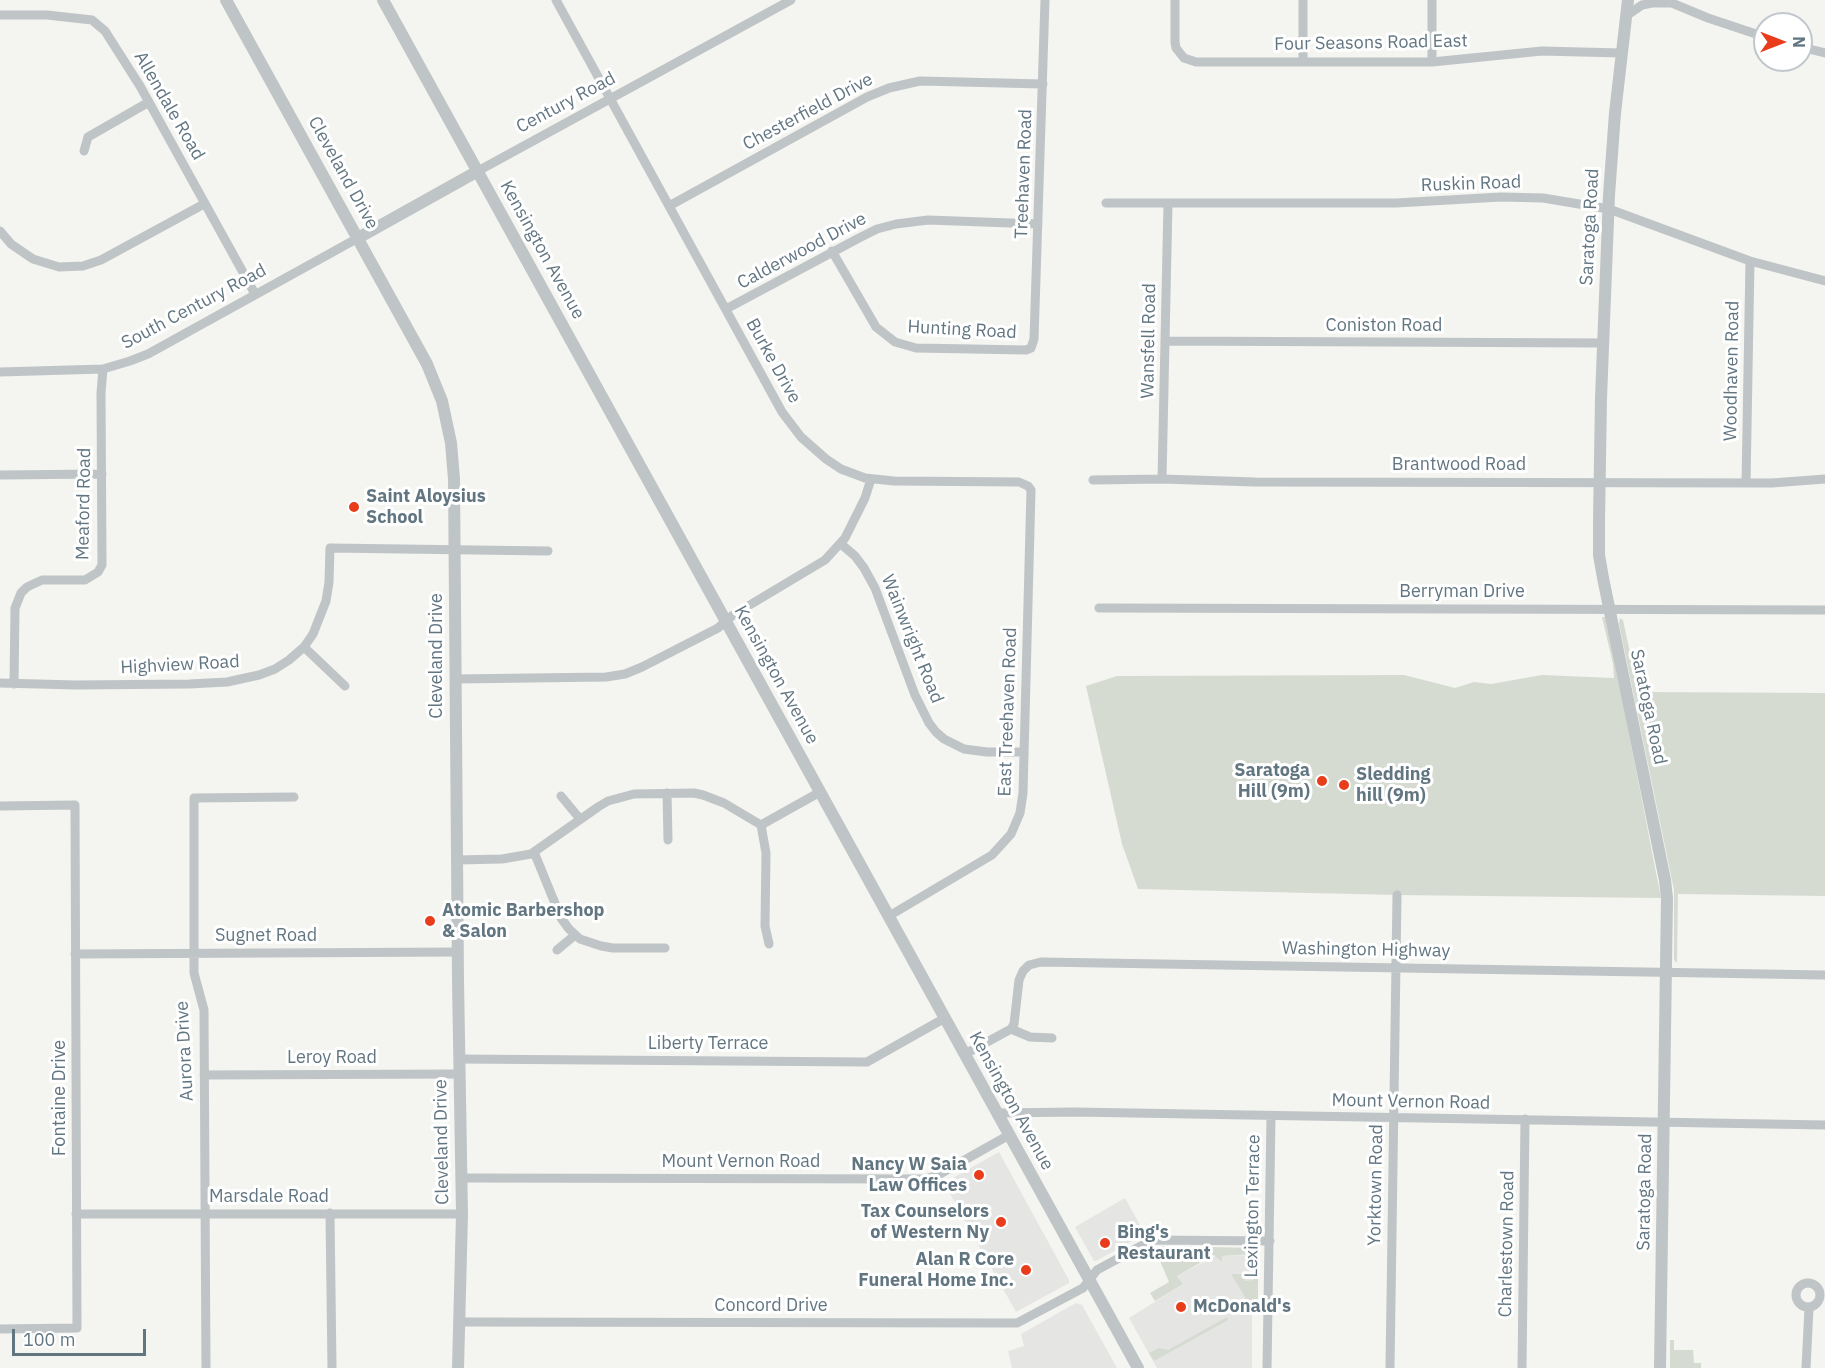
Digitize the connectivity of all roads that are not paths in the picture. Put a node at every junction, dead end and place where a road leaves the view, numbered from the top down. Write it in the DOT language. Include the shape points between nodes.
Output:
graph roads {
  1 [pos="226,0"];
  2 [pos="383,0"];
  3 [pos="556,0"];
  4 [pos="791,0"];
  5 [pos="1046,0"];
  6 [pos="1175,0"];
  7 [pos="1432,0"];
  8 [pos="1628,0"];
  9 [pos="1303,1"];
  10 [pos="1671,1"];
  11 [pos="0,15"];
  12 [pos="1626,16"];
  13 [pos="1753,33"];
  14 [pos="1621,53"];
  15 [pos="1303,62"];
  16 [pos="1432,62"];
  17 [pos="1043,84"];
  18 [pos="611,100"];
  19 [pos="148,102"];
  20 [pos="84,151"];
  21 [pos="478,171"];
  22 [pos="1106,203"];
  23 [pos="1168,203"];
  24 [pos="204,204"];
  25 [pos="669,206"];
  26 [pos="1609,209"];
  27 [pos="1038,224"];
  28 [pos="0,231"];
  29 [pos="358,238"];
  30 [pos="832,251"];
  31 [pos="1750,261"];
  32 [pos="1825,280"];
  33 [pos="255,294"];
  34 [pos="726,309"];
  35 [pos="1165,341"];
  36 [pos="1603,343"];
  37 [pos="1031,348"];
  38 [pos="103,369"];
  39 [pos="0,372"];
  40 [pos="102,474"];
  41 [pos="0,475"];
  42 [pos="871,479"];
  43 [pos="1162,479"];
  44 [pos="1825,479"];
  45 [pos="1093,480"];
  46 [pos="1599,482"];
  47 [pos="1746,483"];
  48 [pos="841,544"];
  49 [pos="454,551"];
  50 [pos="548,551"];
  51 [pos="1028,585"];
  52 [pos="1099,608"];
  53 [pos="1611,610"];
  54 [pos="1825,610"];
  55 [pos="726,621"];
  56 [pos="304,647"];
  57 [pos="455,679"];
  58 [pos="0,683"];
  59 [pos="14,684"];
  60 [pos="345,686"];
  61 [pos="1024,752"];
  62 [pos="819,792"];
  63 [pos="667,793"];
  64 [pos="561,796"];
  65 [pos="294,797"];
  66 [pos="0,806"];
  67 [pos="580,819"];
  68 [pos="761,825"];
  69 [pos="668,840"];
  70 [pos="534,852"];
  71 [pos="457,860"];
  72 [pos="1397,895"];
  73 [pos="889,916"];
  74 [pos="575,935"];
  75 [pos="769,944"];
  76 [pos="665,948"];
  77 [pos="557,950"];
  78 [pos="458,951"];
  79 [pos="194,953"];
  80 [pos="75,954"];
  81 [pos="1396,967"];
  82 [pos="1666,973"];
  83 [pos="1825,975"];
  84 [pos="945,1018"];
  85 [pos="1011,1029"];
  86 [pos="1052,1038"];
  87 [pos="965,1054"];
  88 [pos="459,1059"];
  89 [pos="459,1074"];
  90 [pos="204,1075"];
  91 [pos="998,1113"];
  92 [pos="1271,1117"];
  93 [pos="1394,1118"];
  94 [pos="1525,1119"];
  95 [pos="1664,1122"];
  96 [pos="1825,1125"];
  97 [pos="1009,1135"];
  98 [pos="461,1178"];
  99 [pos="330,1213"];
  100 [pos="76,1214"];
  101 [pos="206,1214"];
  102 [pos="462,1214"];
  103 [pos="1270,1241"];
  104 [pos="1090,1280"];
  105 [pos="1809,1308"];
  106 [pos="459,1322"];
  107 [pos="0,1329"];
  108 [pos="206,1368"];
  109 [pos="332,1368"];
  110 [pos="458,1368"];
  111 [pos="1138,1368"];
  112 [pos="1267,1368"];
  113 [pos="1390,1368"];
  114 [pos="1522,1368"];
  115 [pos="1660,1368"];
  116 [pos="1806,1368"];
  1 -- 29 [label="street, Cleveland Drive"];
  2 -- 21 [label="street, Kensington Avenue"];
  3 -- 18 [label="street, Burke Drive"];
  4 -- 18 [label="street, Century Road"];
  5 -- 17 [label="street, Treehaven Road"];
  6 -- 15 [label="street, Four Seasons Road East" via="1174,42 1184,58 1196,62"];
  7 -- 16 [label="street"];
  8 -- 12 [label="street, Saratoga Road"];
  9 -- 15 [label="street"];
  10 -- 12 [label="street" via="1642,6"];
  10 -- 13 [label="street"];
  11 -- 19 [label="street, Allendale Road" via="92,20 116,46"];
  12 -- 14 [label="street, Saratoga Road"];
  14 -- 16 [label="street, Four Seasons Road East" via="1542,51"];
  14 -- 26 [label="street, Saratoga Road"];
  15 -- 16 [label="street, Four Seasons Road East"];
  17 -- 25 [label="street, Chesterfield Drive" via="930,81 889,88"];
  17 -- 27 [label="street, Treehaven Road"];
  18 -- 21 [label="street, Century Road"];
  18 -- 25 [label="street, Burke Drive"];
  19 -- 20 [label="street" via="88,137"];
  19 -- 24 [label="street, Allendale Road"];
  21 -- 29 [label="street, Century Road"];
  21 -- 55 [label="street, Kensington Avenue"];
  22 -- 23 [label="street, Ruskin Road"];
  23 -- 26 [label="street, Ruskin Road" via="1396,203 1501,197 1543,198"];
  23 -- 35 [label="street, Wansfell Road"];
  24 -- 28 [label="street" via="83,266 59,267 33,259"];
  24 -- 33 [label="street, Allendale Road"];
  25 -- 34 [label="street, Burke Drive"];
  26 -- 31 [label="street, Ruskin Road"];
  26 -- 36 [label="street, Saratoga Road"];
  27 -- 30 [label="street, Calderwood Drive" via="910,221 877,229"];
  27 -- 37 [label="street, Treehaven Road"];
  29 -- 33 [label="street, South Century Road"];
  29 -- 49 [label="street, Cleveland Drive" via="419,348 442,401 454,479"];
  30 -- 34 [label="street, Calderwood Drive"];
  30 -- 37 [label="street, Hunting Road" via="876,327 895,342 916,348"];
  31 -- 32 [label="street, Ruskin Road"];
  31 -- 47 [label="street, Woodhaven Road"];
  33 -- 38 [label="street, South Century Road" via="147,354"];
  34 -- 42 [label="street, Burke Drive" via="782,412 801,437 840,468"];
  35 -- 36 [label="street, Coniston Road"];
  35 -- 43 [label="street, Wansfell Road"];
  36 -- 46 [label="street, Saratoga Road"];
  38 -- 39 [label="street, South Century Road"];
  38 -- 40 [label="street, Meaford Road"];
  40 -- 41 [label="street"];
  40 -- 59 [label="street, Meaford Road" via="102,565 85,580 42,580 21,593 15,608"];
  42 -- 48 [label="street"];
  42 -- 51 [label="street, Burke Drive" via="1019,482 1028,486"];
  43 -- 45 [label="street, Brantwood Road"];
  43 -- 46 [label="street, Brantwood Road"];
  44 -- 47 [label="street, Brantwood Road"];
  46 -- 47 [label="street, Brantwood Road"];
  46 -- 53 [label="street, Saratoga Road" via="1599,555"];
  48 -- 55 [label="street" via="815,567"];
  48 -- 61 [label="street, Wainwright Road" via="855,556 875,588 915,695 936,732 964,749"];
  49 -- 50 [label="street"];
  49 -- 56 [label="street, Highview Road" via="330,548 326,601"];
  49 -- 57 [label="street, Cleveland Drive"];
  51 -- 61 [label="street, East Treehaven Road"];
  52 -- 53 [label="street, Berryman Drive"];
  53 -- 54 [label="street, Berryman Drive"];
  53 -- 82 [label="street, Saratoga Road" via="1665,880"];
  55 -- 57 [label="street" via="642,668 614,676"];
  55 -- 62 [label="street, Kensington Avenue"];
  56 -- 59 [label="street, Highview Road" via="275,669 243,680 189,684"];
  56 -- 60 [label="street"];
  57 -- 71 [label="street, Cleveland Drive"];
  58 -- 59 [label="street, Highview Road"];
  61 -- 73 [label="street, East Treehaven Road" via="1023,800 1007,840 992,855"];
  62 -- 68 [label="street"];
  62 -- 73 [label="street, Kensington Avenue"];
  63 -- 67 [label="street" via="625,795"];
  63 -- 68 [label="street" via="714,798"];
  63 -- 69 [label="street"];
  64 -- 67 [label="street"];
  65 -- 79 [label="street, Aurora Drive" via="194,798"];
  66 -- 80 [label="street, Fontaine Drive" via="75,805"];
  67 -- 70 [label="street"];
  68 -- 75 [label="street" via="766,853 765,926"];
  70 -- 71 [label="street" via="502,859"];
  70 -- 74 [label="street" via="559,914"];
  71 -- 78 [label="street, Cleveland Drive"];
  72 -- 81 [label="street, Yorktown Road"];
  73 -- 84 [label="street, Kensington Avenue"];
  74 -- 76 [label="street" via="601,946"];
  74 -- 77 [label="street"];
  78 -- 79 [label="street, Sugnet Road"];
  78 -- 88 [label="street, Cleveland Drive"];
  79 -- 80 [label="street, Sugnet Road"];
  79 -- 90 [label="street, Aurora Drive" via="194,973 204,1010"];
  80 -- 100 [label="street, Fontaine Drive"];
  81 -- 82 [label="street, Washington Highway"];
  81 -- 85 [label="street, Washington Highway" via="1035,963 1023,971 1019,980"];
  81 -- 93 [label="street, Yorktown Road"];
  82 -- 83 [label="street, Washington Highway"];
  82 -- 95 [label="street, Saratoga Road"];
  84 -- 87 [label="street, Kensington Avenue"];
  84 -- 88 [label="street, Liberty Terrace" via="867,1062"];
  85 -- 86 [label="street" via="1030,1037"];
  85 -- 87 [label="street"];
  87 -- 91 [label="street, Kensington Avenue"];
  88 -- 89 [label="street, Cleveland Drive"];
  89 -- 90 [label="street, Leroy Road"];
  89 -- 98 [label="street, Cleveland Drive"];
  90 -- 101 [label="street, Aurora Drive"];
  91 -- 92 [label="street, Mount Vernon Road"];
  91 -- 97 [label="street, Kensington Avenue"];
  92 -- 93 [label="street, Mount Vernon Road"];
  92 -- 103 [label="street, Lexington Terrace"];
  93 -- 94 [label="street, Mount Vernon Road"];
  93 -- 113 [label="street, Yorktown Road"];
  94 -- 95 [label="street, Mount Vernon Road"];
  94 -- 114 [label="street, Charlestown Road"];
  95 -- 96 [label="street, Mount Vernon Road"];
  95 -- 115 [label="street, Saratoga Road"];
  97 -- 98 [label="street, Mount Vernon Road" via="925,1179"];
  97 -- 104 [label="street, Kensington Avenue"];
  98 -- 102 [label="street, Cleveland Drive"];
  99 -- 101 [label="street, Marsdale Road"];
  99 -- 102 [label="street, Marsdale Road"];
  99 -- 109 [label="street"];
  100 -- 101 [label="street, Marsdale Road"];
  100 -- 107 [label="street, Fontaine Drive" via="77,1328"];
  101 -- 108 [label="street, Aurora Drive"];
  102 -- 106 [label="street, Cleveland Drive"];
  103 -- 104 [label="street, Concord Drive" via="1156,1239 1097,1270"];
  103 -- 112 [label="street, Lexington Terrace"];
  104 -- 106 [label="street, Concord Drive" via="1083,1288 1017,1323"];
  104 -- 111 [label="street, Kensington Avenue"];
  105 -- 116 [label="street"];
  106 -- 110 [label="street, Cleveland Drive"];
}
